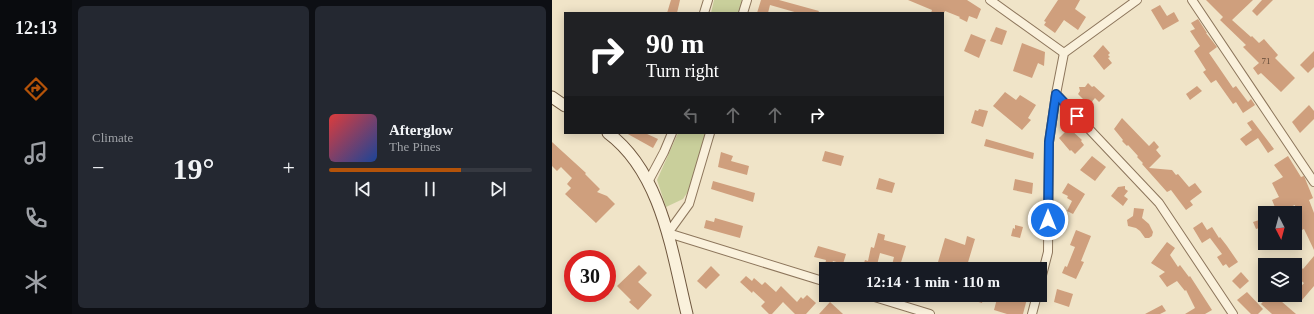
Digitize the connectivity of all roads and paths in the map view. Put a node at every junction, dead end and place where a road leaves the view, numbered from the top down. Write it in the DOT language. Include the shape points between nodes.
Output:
graph roads {
  1 [pos="708,0"];
  2 [pos="747,0"];
  3 [pos="990,0"];
  4 [pos="1137,0"];
  5 [pos="1192,0"];
  6 [pos="704,12"];
  7 [pos="743,12"];
  8 [pos="1064,53"];
  9 [pos="1056,94"];
  10 [pos="552,97"];
  11 [pos="564,105"];
  12 [pos="609,134"];
  13 [pos="672,134"];
  14 [pos="710,134"];
  15 [pos="648,182"];
  16 [pos="1314,182"];
  17 [pos="668,234"];
  18 [pos="1045,262"];
  19 [pos="819,280"];
  20 [pos="891,302"];
  21 [pos="1035,302"];
  22 [pos="687,314"];
  23 [pos="930,314"];
  24 [pos="1032,314"];
  25 [pos="1233,314"];
  1 -- 6 [label="street"];
  2 -- 7 [label="street"];
  3 -- 8 [label="street"];
  4 -- 8 [label="street"];
  5 -- 16 [label="street"];
  8 -- 9 [label="street"];
  9 -- 18 [label="street" via="1049,142 1048,252"];
  9 -- 25 [label="street" via="1160,203"];
  10 -- 11 [label="main road"];
  12 -- 15 [label="main road" via="630,155"];
  13 -- 15 [label="street"];
  14 -- 17 [label="street" via="689,204"];
  15 -- 17 [label="main road"];
  17 -- 19 [label="street"];
  17 -- 22 [label="main road"];
  20 -- 23 [label="street"];
  21 -- 24 [label="street"];
}
